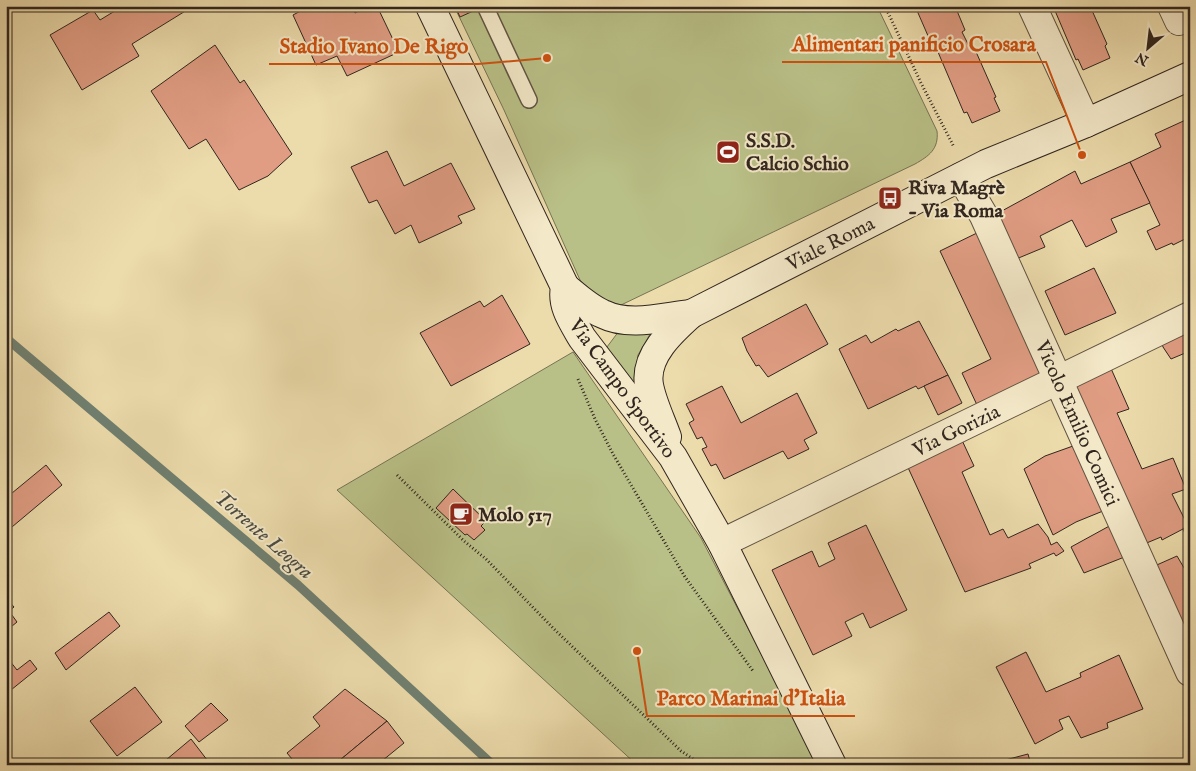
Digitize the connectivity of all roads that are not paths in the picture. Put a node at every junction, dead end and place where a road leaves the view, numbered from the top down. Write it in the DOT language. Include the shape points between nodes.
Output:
graph roads {
  1 [pos="430,6"];
  2 [pos="486,6"];
  3 [pos="1032,6"];
  4 [pos="1190,76"];
  5 [pos="529,100"];
  6 [pos="1086,123"];
  7 [pos="961,177"];
  8 [pos="565,287"];
  9 [pos="691,314"];
  10 [pos="1190,316"];
  11 [pos="1059,380"];
  12 [pos="674,457"];
  13 [pos="722,544"];
  14 [pos="1190,672"];
  15 [pos="832,765"];
  1 -- 8 [label="street, Via Campo Sportivo"];
  2 -- 5 [label="lane"];
  3 -- 6 [label="street"];
  4 -- 6 [label="street, Viale Roma"];
  6 -- 7 [label="street, Viale Roma"];
  7 -- 9 [label="street, Viale Roma"];
  7 -- 11 [label="street, Vicolo Emilio Comici" via="984,216"];
  8 -- 9 [label="street" via="603,314 617,318 636,320"];
  8 -- 12 [label="street, Via Campo Sportivo" via="565,305 582,338"];
  9 -- 12 [label="street" via="668,334 649,368 649,384"];
  10 -- 11 [label="street, Via Gorizia"];
  11 -- 13 [label="street, Via Gorizia"];
  11 -- 14 [label="street, Vicolo Emilio Comici"];
  12 -- 13 [label="street, Via Campo Sportivo"];
  13 -- 15 [label="street, Via Campo Sportivo"];
}
